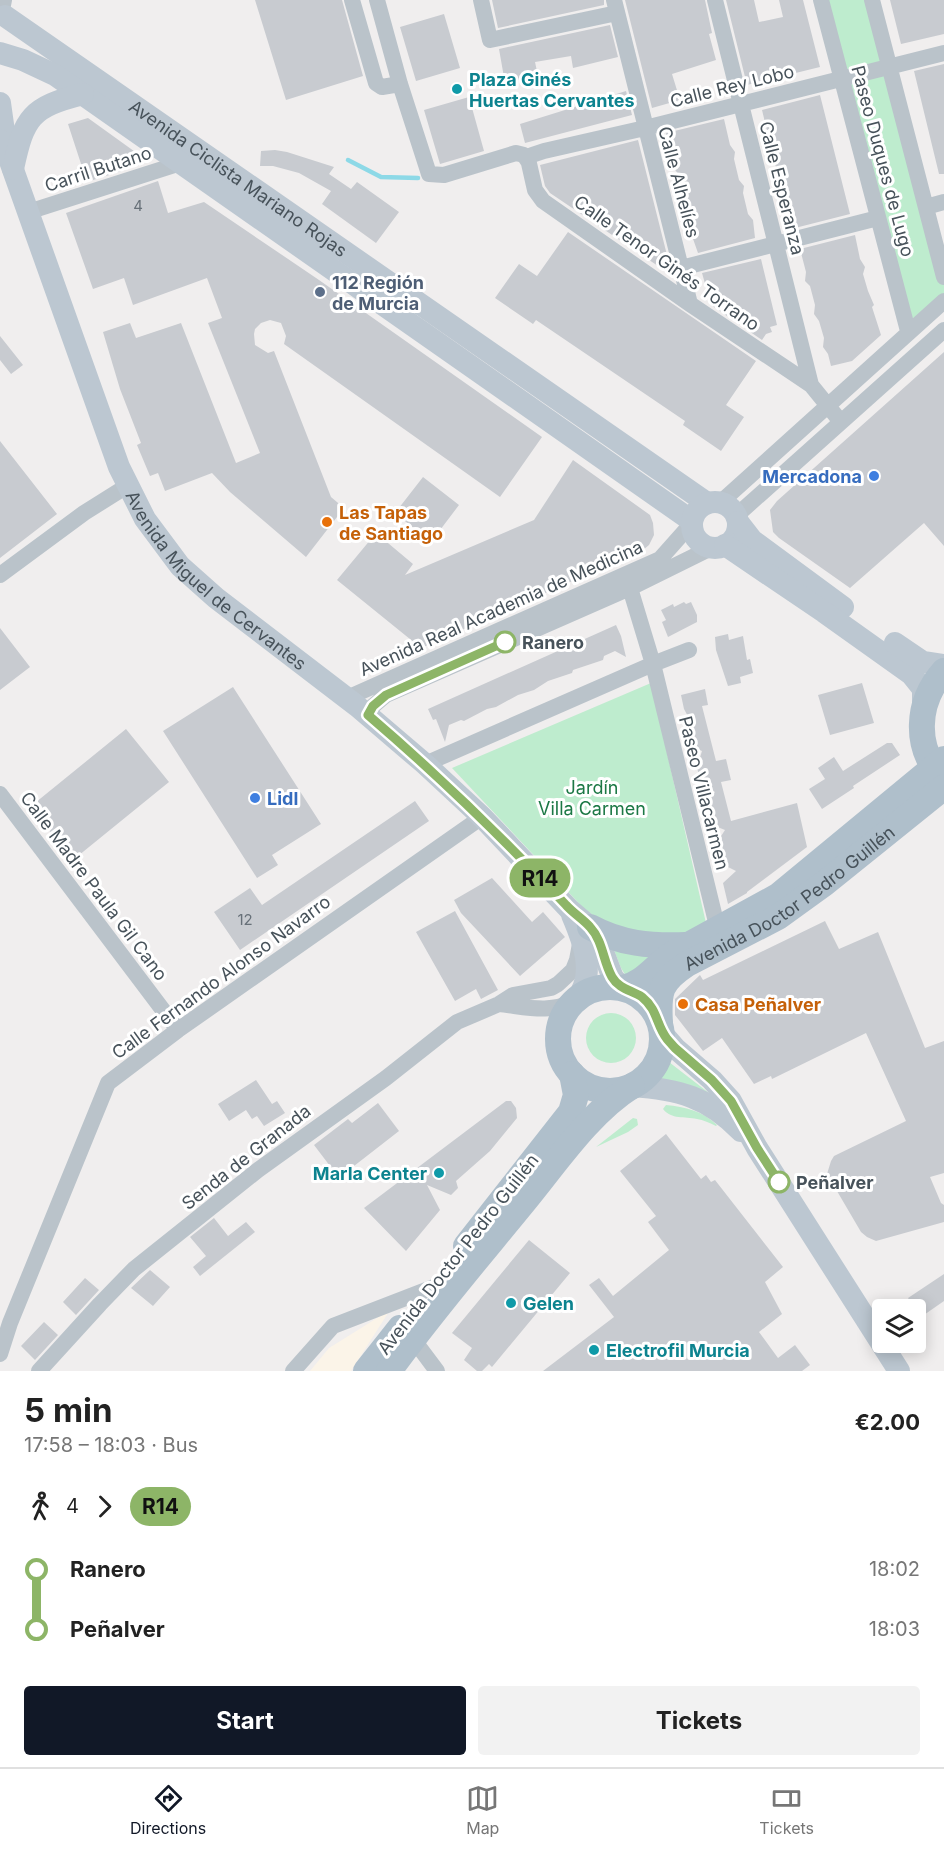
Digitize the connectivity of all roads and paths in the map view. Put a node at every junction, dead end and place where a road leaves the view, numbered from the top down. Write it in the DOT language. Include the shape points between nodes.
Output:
graph roads {
  1 [pos="352,0"];
  2 [pos="377,0"];
  3 [pos="481,0"];
  4 [pos="716,0"];
  5 [pos="821,0"];
  6 [pos="872,0"];
  7 [pos="615,6"];
  8 [pos="3,11"];
  9 [pos="0,53"];
  10 [pos="944,53"];
  11 [pos="889,67"];
  12 [pos="841,79"];
  13 [pos="400,84"];
  14 [pos="83,94"];
  15 [pos="0,103"];
  16 [pos="740,104"];
  17 [pos="645,128"];
  18 [pos="7,154"];
  19 [pos="529,158"];
  20 [pos="181,163"];
  21 [pos="944,202"];
  22 [pos="926,207"];
  23 [pos="28,212"];
  24 [pos="878,218"];
  25 [pos="775,243"];
  26 [pos="681,268"];
  27 [pos="944,277"];
  28 [pos="944,301"];
  29 [pos="690,304"];
  30 [pos="908,331"];
  31 [pos="938,335"];
  32 [pos="811,385"];
  33 [pos="828,404"];
  34 [pos="841,422"];
  35 [pos="127,486"];
  36 [pos="726,510"];
  37 [pos="692,522"];
  38 [pos="719,546"];
  39 [pos="0,574"];
  40 [pos="630,588"];
  41 [pos="689,650"];
  42 [pos="652,664"];
  43 [pos="944,665"];
  44 [pos="944,671"];
  45 [pos="347,698"];
  46 [pos="922,714"];
  47 [pos="368,715"];
  48 [pos="425,764"];
  49 [pos="941,773"];
  50 [pos="0,794"];
  51 [pos="482,817"];
  52 [pos="718,930"];
  53 [pos="585,932"];
  54 [pos="688,945"];
  55 [pos="623,988"];
  56 [pos="575,1000"];
  57 [pos="499,1004"];
  58 [pos="661,1028"];
  59 [pos="178,1030"];
  60 [pos="572,1074"];
  61 [pos="632,1086"];
  62 [pos="757,1148"];
  63 [pos="434,1287"];
  64 [pos="5,1326"];
  65 [pos="413,1339"];
  66 [pos="0,1354"];
  67 [pos="39,1371"];
  68 [pos="293,1371"];
  69 [pos="366,1371"];
  70 [pos="389,1371"];
  71 [pos="437,1371"];
  72 [pos="899,1371"];
  1 -- 13 [label="street" via="376,83 382,87"];
  2 -- 13 [label="street"];
  3 -- 7 [label="street" via="490,40"];
  4 -- 16 [label="street, Calle Esperanza"];
  5 -- 12 [label="street, Paseo Duques de Lugo"];
  6 -- 11 [label="street, Paseo Duques de Lugo"];
  7 -- 17 [label="street, Calle Alhelíes"];
  8 -- 36 [label="main road, Avenida Ciclista Mariano Rojas"];
  9 -- 14 [label="main road, Avenida Ciclista Mariano Rojas" via="55,75"];
  10 -- 11 [label="street, Calle Rey Lobo"];
  11 -- 12 [label="street, Calle Rey Lobo"];
  11 -- 22 [label="street, Paseo Duques de Lugo"];
  12 -- 16 [label="street, Calle Rey Lobo"];
  12 -- 24 [label="street, Paseo Duques de Lugo"];
  13 -- 19 [label="street, Calle Rey Lobo" via="431,176 516,153"];
  14 -- 18 [label="main road" via="43,107 32,116 18,146"];
  14 -- 20 [label="main road, Avenida Ciclista Mariano Rojas"];
  15 -- 18 [label="main road, Avenida Miguel de Cervantes"];
  16 -- 17 [label="street, Calle Rey Lobo"];
  16 -- 25 [label="street, Calle Esperanza"];
  17 -- 19 [label="street, Calle Rey Lobo"];
  17 -- 26 [label="street, Calle Alhelíes"];
  18 -- 23 [label="main road, Avenida Miguel de Cervantes"];
  19 -- 29 [label="street, Calle Tenor Ginés Torrano" via="535,190 543,201"];
  20 -- 23 [label="street, Carril Butano"];
  20 -- 37 [label="main road, Avenida Ciclista Mariano Rojas"];
  21 -- 22 [label="street"];
  22 -- 27 [label="street, Paseo Duques de Lugo"];
  23 -- 35 [label="main road, Avenida Miguel de Cervantes"];
  24 -- 25 [label="street"];
  24 -- 30 [label="street, Paseo Duques de Lugo"];
  25 -- 26 [label="street"];
  25 -- 32 [label="street, Calle Esperanza"];
  26 -- 29 [label="street, Calle Alhelíes"];
  28 -- 30 [label="street"];
  29 -- 32 [label="street, Calle Tenor Ginés Torrano"];
  30 -- 31 [label="street"];
  30 -- 33 [label="street"];
  31 -- 34 [label="street"];
  32 -- 33 [label="street"];
  33 -- 34 [label="street"];
  33 -- 36 [label="street"];
  34 -- 36 [label="street"];
  35 -- 39 [label="street"];
  35 -- 45 [label="main road, Avenida Miguel de Cervantes" via="157,537 188,574"];
  36 -- 37 [label="main road" via="697,510"];
  36 -- 38 [label="main road" via="736,536"];
  36 -- 43 [label="main road, Avenida Ciclista Mariano Rojas" via="752,540 917,659"];
  37 -- 38 [label="main road" via="692,529 702,543"];
  37 -- 45 [label="street, Avenida Real Academia de Medicina" via="660,559"];
  38 -- 40 [label="street, Avenida Real Academia de Medicina"];
  38 -- 46 [label="main road" via="825,612 911,674 923,689"];
  40 -- 42 [label="street, Paseo Villacarmen"];
  40 -- 47 [label="street, Avenida Real Academia de Medicina" via="386,695"];
  41 -- 42 [label="street"];
  42 -- 48 [label="street"];
  42 -- 52 [label="street, Paseo Villacarmen"];
  44 -- 46 [label="main road" via="929,691"];
  45 -- 47 [label="main road, Avenida Miguel de Cervantes"];
  46 -- 49 [label="main road" via="922,736 928,757"];
  47 -- 48 [label="main road, Avenida Miguel de Cervantes"];
  48 -- 51 [label="main road, Avenida Miguel de Cervantes"];
  49 -- 52 [label="main road, Avenida Doctor Pedro Guillén" via="856,832 778,896"];
  49 -- 58 [label="main road, Avenida Doctor Pedro Guillén" via="825,883 778,917 687,964 666,980 660,994"];
  50 -- 59 [label="street, Calle Madre Paula Gil Cano"];
  51 -- 53 [label="main road, Avenida Miguel de Cervantes" via="569,909"];
  51 -- 59 [label="street, Calle Fernando Alonso Navarro"];
  52 -- 54 [label="main road, Avenida Doctor Pedro Guillén"];
  53 -- 54 [label="main road" via="638,945"];
  53 -- 55 [label="main road, Avenida Miguel de Cervantes" via="600,944 612,978"];
  53 -- 56 [label="main road" via="587,982"];
  53 -- 57 [label="street, Senda de Granada" via="573,970 566,979 551,988 513,995"];
  54 -- 55 [label="main road, Avenida Doctor Pedro Guillén" via="663,959 639,982"];
  55 -- 56 [label="main road" via="592,990"];
  55 -- 58 [label="main road" via="650,1005"];
  56 -- 57 [label="street" via="544,1010"];
  56 -- 60 [label="main road" via="562,1020 558,1043"];
  57 -- 67 [label="street, Senda de Granada" via="457,1022 258,1170 134,1269"];
  58 -- 61 [label="main road" via="658,1060"];
  58 -- 62 [label="main road" via="675,1048 727,1096"];
  59 -- 64 [label="street, Calle Fernando Alonso Navarro" via="108,1083"];
  60 -- 61 [label="main road" via="600,1090"];
  60 -- 63 [label="main road, Avenida Doctor Pedro Guillén" via="576,1095 571,1112"];
  61 -- 62 [label="main road" via="695,1097 728,1118"];
  61 -- 65 [label="main road, Avenida Doctor Pedro Guillén" via="611,1100 588,1125"];
  62 -- 72 [label="main road"];
  63 -- 68 [label="street" via="333,1326"];
  63 -- 69 [label="main road, Avenida Doctor Pedro Guillén"];
  64 -- 66 [label="street, Calle Fernando Alonso Navarro"];
  65 -- 70 [label="main road, Avenida Doctor Pedro Guillén"];
  65 -- 71 [label="street"];
}
